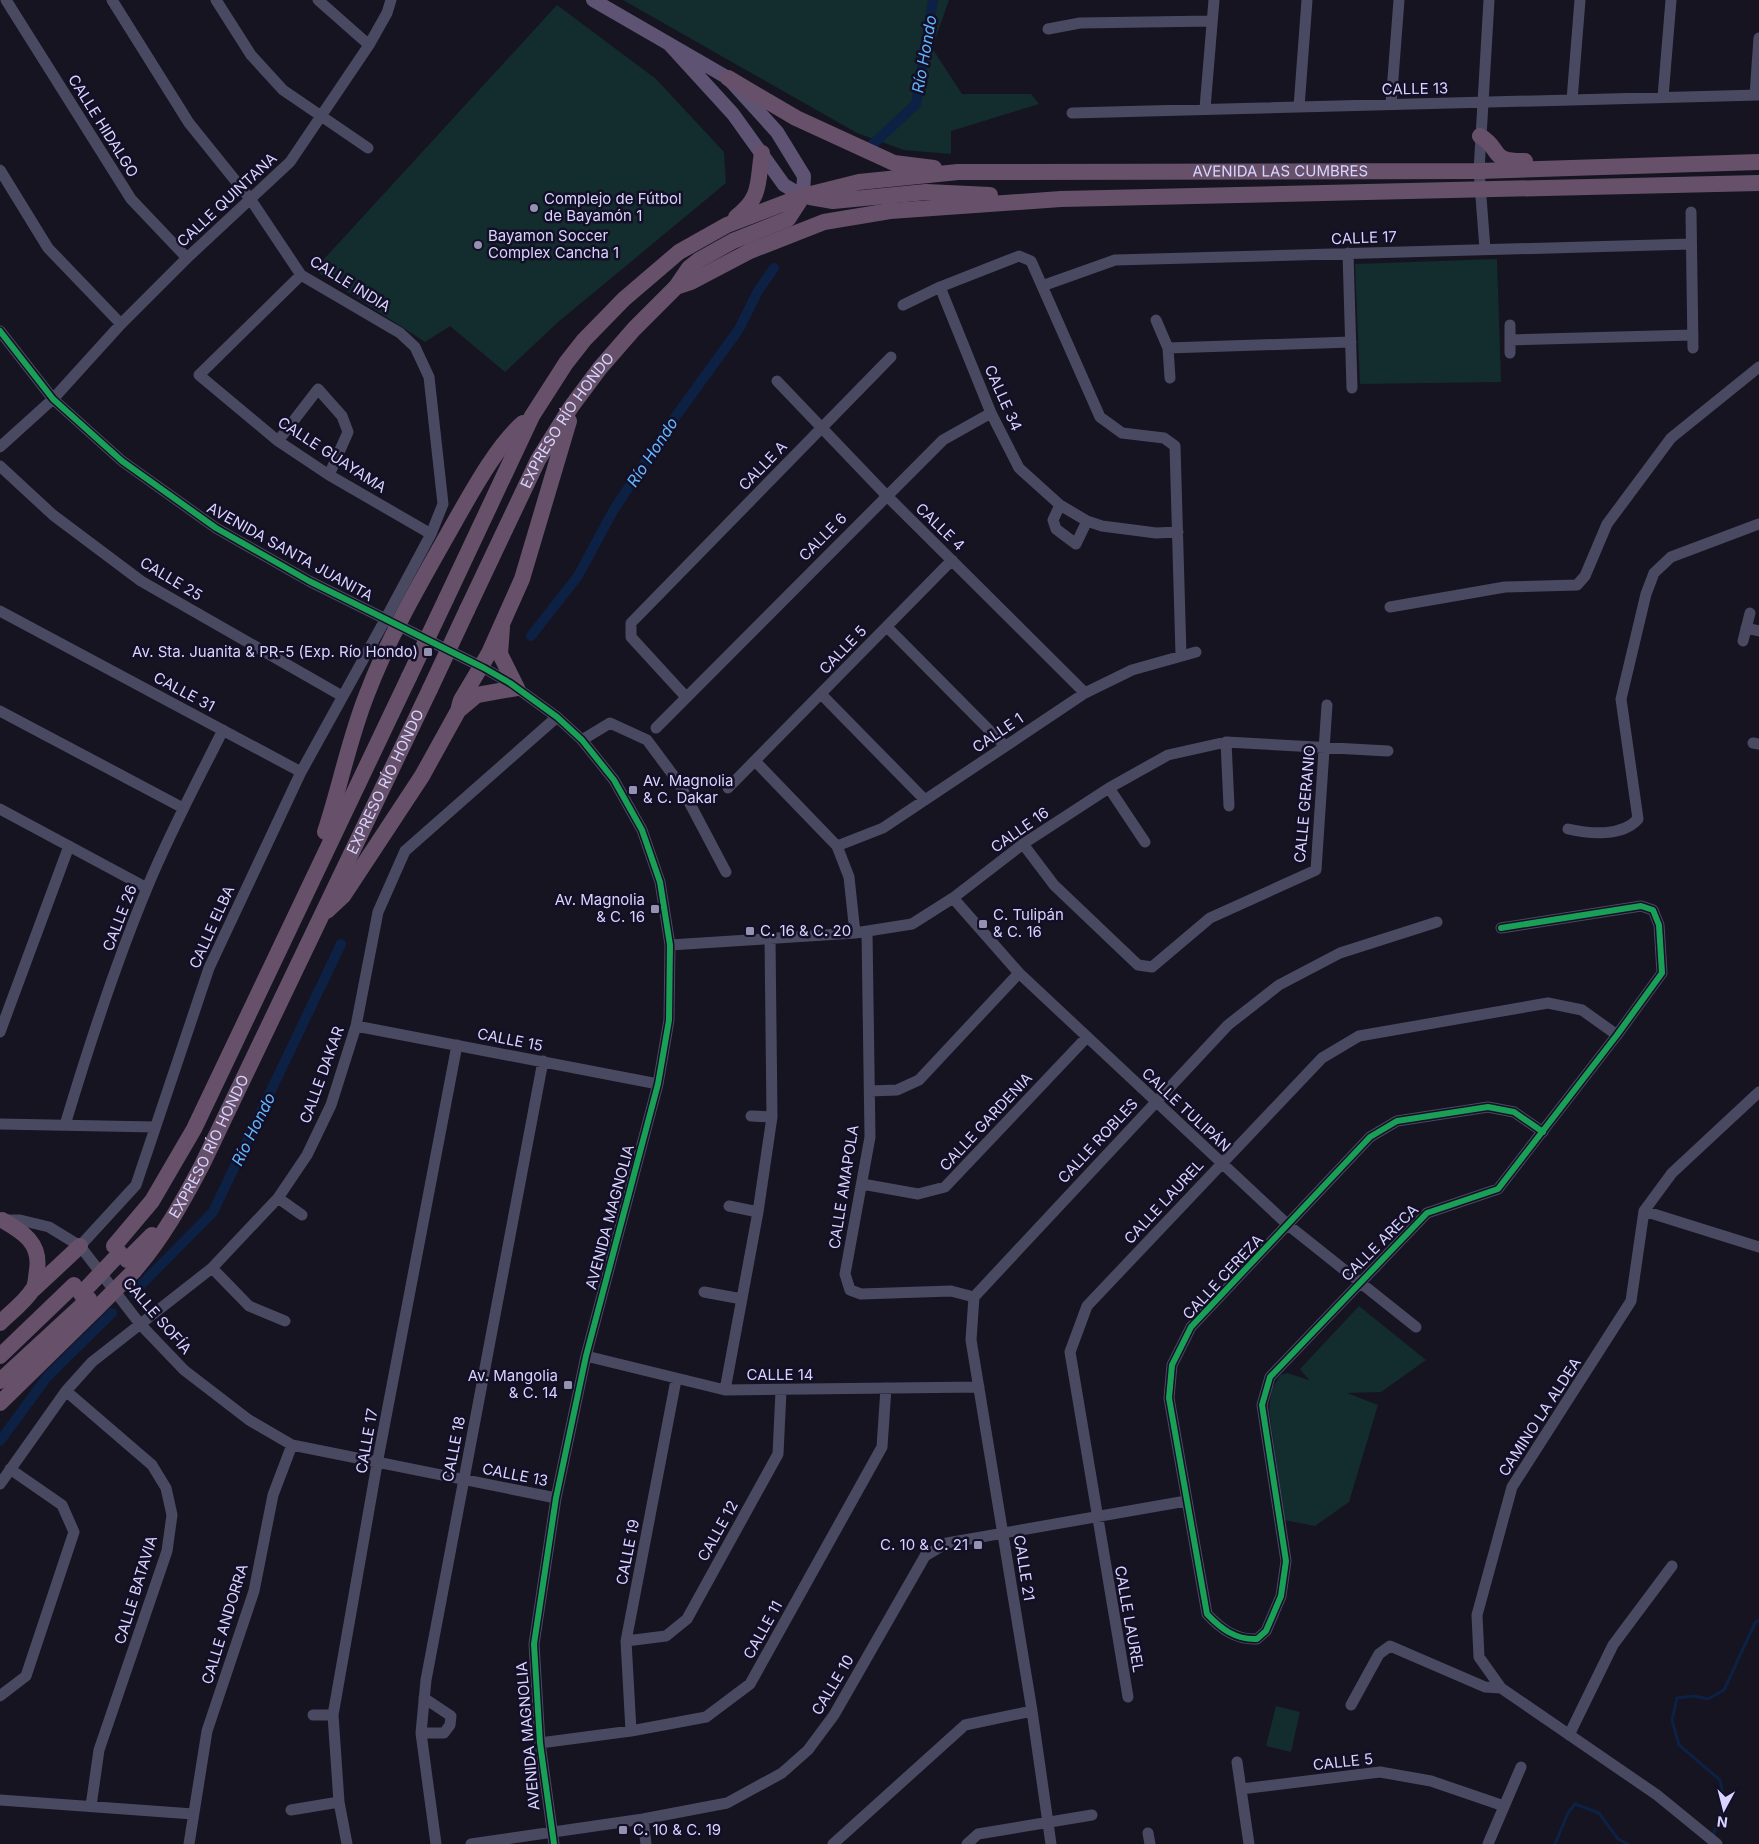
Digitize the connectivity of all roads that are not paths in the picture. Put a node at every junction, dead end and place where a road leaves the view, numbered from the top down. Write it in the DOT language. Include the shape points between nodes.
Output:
graph roads {
  1 [pos="6,0"];
  2 [pos="112,0"];
  3 [pos="216,0"];
  4 [pos="318,0"];
  5 [pos="391,0"];
  6 [pos="593,0"];
  7 [pos="1214,0"];
  8 [pos="1307,0"];
  9 [pos="1399,0"];
  10 [pos="1489,0"];
  11 [pos="1580,0"];
  12 [pos="1671,0"];
  13 [pos="1212,21"];
  14 [pos="1048,29"];
  15 [pos="1759,38"];
  16 [pos="670,44"];
  17 [pos="369,45"];
  18 [pos="728,78"];
  19 [pos="1757,95"];
  20 [pos="1663,98"];
  21 [pos="1572,100"];
  22 [pos="1482,102"];
  23 [pos="1391,104"];
  24 [pos="1299,106"];
  25 [pos="1205,108"];
  26 [pos="1072,113"];
  27 [pos="321,118"];
  28 [pos="1480,136"];
  29 [pos="368,148"];
  30 [pos="762,153"];
  31 [pos="1759,162"];
  32 [pos="1627,166"];
  33 [pos="0,170"];
  34 [pos="1479,171"];
  35 [pos="958,172"];
  36 [pos="1759,183"];
  37 [pos="1480,189"];
  38 [pos="803,196"];
  39 [pos="1061,199"];
  40 [pos="251,200"];
  41 [pos="1692,212"];
  42 [pos="824,222"];
  43 [pos="727,225"];
  44 [pos="1692,244"];
  45 [pos="1485,249"];
  46 [pos="1348,253"];
  47 [pos="188,258"];
  48 [pos="301,275"];
  49 [pos="1042,286"];
  50 [pos="676,287"];
  51 [pos="940,287"];
  52 [pos="903,305"];
  53 [pos="1156,320"];
  54 [pos="121,324"];
  55 [pos="1510,325"];
  56 [pos="0,331"];
  57 [pos="1693,335"];
  58 [pos="1510,340"];
  59 [pos="1351,342"];
  60 [pos="1168,348"];
  61 [pos="1693,348"];
  62 [pos="1510,353"];
  63 [pos="891,357"];
  64 [pos="1759,366"];
  65 [pos="1170,378"];
  66 [pos="777,381"];
  67 [pos="1352,388"];
  68 [pos="53,399"];
  69 [pos="572,408"];
  70 [pos="991,413"];
  71 [pos="532,416"];
  72 [pos="821,428"];
  73 [pos="278,441"];
  74 [pos="0,447"];
  75 [pos="0,466"];
  76 [pos="329,476"];
  77 [pos="886,495"];
  78 [pos="1060,505"];
  79 [pos="1087,521"];
  80 [pos="1759,524"];
  81 [pos="1178,532"];
  82 [pos="431,534"];
  83 [pos="952,560"];
  84 [pos="1390,607"];
  85 [pos="0,612"];
  86 [pos="1750,613"];
  87 [pos="392,623"];
  88 [pos="886,627"];
  89 [pos="502,628"];
  90 [pos="1746,628"];
  91 [pos="1759,631"];
  92 [pos="1743,641"];
  93 [pos="1196,652"];
  94 [pos="1181,655"];
  95 [pos="480,666"];
  96 [pos="517,688"];
  97 [pos="1085,693"];
  98 [pos="821,694"];
  99 [pos="342,696"];
  100 [pos="686,697"];
  101 [pos="1327,705"];
  102 [pos="0,711"];
  103 [pos="458,711"];
  104 [pos="557,717"];
  105 [pos="656,728"];
  106 [pos="223,730"];
  107 [pos="582,740"];
  108 [pos="1226,742"];
  109 [pos="1005,746"];
  110 [pos="1325,748"];
  111 [pos="1388,751"];
  112 [pos="755,761"];
  113 [pos="301,772"];
  114 [pos="728,788"];
  115 [pos="1109,788"];
  116 [pos="925,800"];
  117 [pos="1229,806"];
  118 [pos="183,808"];
  119 [pos="0,809"];
  120 [pos="1568,829"];
  121 [pos="1145,842"];
  122 [pos="1023,844"];
  123 [pos="69,846"];
  124 [pos="837,846"];
  125 [pos="323,856"];
  126 [pos="726,872"];
  127 [pos="147,888"];
  128 [pos="953,898"];
  129 [pos="322,915"];
  130 [pos="1436,922"];
  131 [pos="1500,928"];
  132 [pos="868,932"];
  133 [pos="855,934"];
  134 [pos="770,938"];
  135 [pos="670,945"];
  136 [pos="1020,973"];
  137 [pos="356,1026"];
  138 [pos="0,1032"];
  139 [pos="1617,1035"];
  140 [pos="1087,1037"];
  141 [pos="457,1045"];
  142 [pos="543,1061"];
  143 [pos="658,1084"];
  144 [pos="870,1091"];
  145 [pos="1759,1092"];
  146 [pos="1154,1101"];
  147 [pos="751,1116"];
  148 [pos="772,1117"];
  149 [pos="0,1124"];
  150 [pos="65,1125"];
  151 [pos="155,1126"];
  152 [pos="1543,1132"];
  153 [pos="1221,1163"];
  154 [pos="862,1184"];
  155 [pos="278,1198"];
  156 [pos="729,1206"];
  157 [pos="1644,1210"];
  158 [pos="758,1212"];
  159 [pos="302,1215"];
  160 [pos="1,1220"];
  161 [pos="1288,1225"];
  162 [pos="80,1246"];
  163 [pos="1759,1247"];
  164 [pos="124,1258"];
  165 [pos="212,1268"];
  166 [pos="1359,1282"];
  167 [pos="34,1289"];
  168 [pos="704,1292"];
  169 [pos="85,1297"];
  170 [pos="974,1297"];
  171 [pos="742,1299"];
  172 [pos="284,1320"];
  173 [pos="0,1323"];
  174 [pos="140,1324"];
  175 [pos="1416,1327"];
  176 [pos="0,1356"];
  177 [pos="586,1356"];
  178 [pos="0,1370"];
  179 [pos="676,1380"];
  180 [pos="0,1381"];
  181 [pos="978,1387"];
  182 [pos="886,1388"];
  183 [pos="725,1390"];
  184 [pos="66,1391"];
  185 [pos="781,1391"];
  186 [pos="0,1403"];
  187 [pos="292,1446"];
  188 [pos="377,1464"];
  189 [pos="10,1469"];
  190 [pos="464,1480"];
  191 [pos="0,1484"];
  192 [pos="556,1498"];
  193 [pos="1186,1501"];
  194 [pos="1096,1517"];
  195 [pos="1003,1532"];
  196 [pos="1672,1566"];
  197 [pos="1234,1634"];
  198 [pos="626,1641"];
  199 [pos="1501,1688"];
  200 [pos="0,1696"];
  201 [pos="1128,1697"];
  202 [pos="424,1698"];
  203 [pos="1351,1705"];
  204 [pos="1032,1711"];
  205 [pos="313,1715"];
  206 [pos="333,1716"];
  207 [pos="631,1731"];
  208 [pos="421,1733"];
  209 [pos="1569,1735"];
  210 [pos="540,1743"];
  211 [pos="1237,1762"];
  212 [pos="1521,1766"];
  213 [pos="1241,1789"];
  214 [pos="0,1800"];
  215 [pos="339,1802"];
  216 [pos="91,1806"];
  217 [pos="1504,1806"];
  218 [pos="290,1810"];
  219 [pos="193,1814"];
  220 [pos="1092,1815"];
  221 [pos="643,1819"];
  222 [pos="1048,1821"];
  223 [pos="552,1830"];
  224 [pos="189,1844"];
  225 [pos="347,1844"];
  226 [pos="436,1844"];
  227 [pos="471,1844"];
  228 [pos="554,1844"];
  229 [pos="646,1844"];
  230 [pos="833,1844"];
  231 [pos="967,1844"];
  232 [pos="1051,1844"];
  233 [pos="1249,1844"];
  234 [pos="1488,1844"];
  235 [pos="1717,1844"];
  1 -- 47 [label="street, CALLE HIDALGO" via="131,199"];
  2 -- 40 [label="street, CALLE INDIA" via="188,123"];
  3 -- 27 [label="street" via="251,55 283,90"];
  4 -- 17 [label="street"];
  5 -- 17 [label="street, CALLE QUINTANA" via="388,12"];
  6 -- 16 [label="main road"];
  7 -- 13 [label="street"];
  8 -- 24 [label="street"];
  9 -- 23 [label="street"];
  10 -- 22 [label="street"];
  11 -- 21 [label="street"];
  12 -- 20 [label="street"];
  13 -- 14 [label="street" via="1080,23"];
  13 -- 25 [label="street"];
  15 -- 19 [label="street"];
  16 -- 18 [label="main road"];
  16 -- 30 [label="main road" via="706,82"];
  17 -- 27 [label="street, CALLE QUINTANA"];
  18 -- 35 [label="highway" via="796,118 894,163"];
  18 -- 38 [label="main road" via="777,132 804,176"];
  19 -- 20 [label="street, CALLE 13"];
  20 -- 21 [label="street, CALLE 13"];
  21 -- 22 [label="street, CALLE 13"];
  22 -- 23 [label="street, CALLE 13"];
  22 -- 28 [label="street"];
  23 -- 24 [label="street, CALLE 13"];
  24 -- 25 [label="street, CALLE 13"];
  25 -- 26 [label="street, CALLE 13"];
  27 -- 29 [label="street"];
  27 -- 40 [label="street, CALLE QUINTANA" via="290,162"];
  28 -- 32 [label="highway" via="1506,160 1617,160"];
  28 -- 34 [label="street"];
  30 -- 38 [label="main road" via="784,185"];
  30 -- 43 [label="highway" via="752,204"];
  31 -- 32 [label="highway, AVENIDA LAS CUMBRES"];
  32 -- 34 [label="highway, AVENIDA LAS CUMBRES"];
  33 -- 54 [label="street" via="48,248"];
  34 -- 35 [label="highway, AVENIDA LAS CUMBRES"];
  34 -- 37 [label="street"];
  35 -- 38 [label="highway, AVENIDA LAS CUMBRES" via="859,182"];
  36 -- 37 [label="highway, AVENIDA LAS CUMBRES"];
  37 -- 39 [label="highway, AVENIDA LAS CUMBRES"];
  37 -- 45 [label="street"];
  38 -- 39 [label="highway" via="833,201 926,192"];
  38 -- 43 [label="highway, EXPRESO RÍO HONDO"];
  38 -- 50 [label="highway" via="788,219 733,241 699,260"];
  39 -- 42 [label="highway, AVENIDA LAS CUMBRES" via="890,212"];
  40 -- 47 [label="street, CALLE QUINTANA"];
  40 -- 48 [label="street, CALLE INDIA"];
  41 -- 44 [label="street"];
  42 -- 50 [label="highway, EXPRESO RÍO HONDO" via="758,247"];
  43 -- 71 [label="highway, EXPRESO RÍO HONDO" via="679,252 624,299 584,340"];
  44 -- 45 [label="street, CALLE 17"];
  44 -- 57 [label="street"];
  45 -- 46 [label="street, CALLE 17"];
  46 -- 49 [label="street, CALLE 17" via="1115,260"];
  46 -- 59 [label="street"];
  47 -- 54 [label="street, CALLE QUINTANA"];
  48 -- 73 [label="street, CALLE GUAYAMA" via="199,375"];
  48 -- 82 [label="street, CALLE INDIA" via="400,333 415,347 429,377 444,504"];
  49 -- 51 [label="street" via="1031,261 1019,256"];
  49 -- 81 [label="street" via="1100,417 1122,433 1164,438 1175,446"];
  50 -- 69 [label="highway, EXPRESO RÍO HONDO" via="600,368"];
  51 -- 52 [label="street"];
  51 -- 70 [label="street, CALLE 34"];
  53 -- 60 [label="street"];
  54 -- 68 [label="street, CALLE QUINTANA"];
  55 -- 58 [label="street"];
  56 -- 68 [label="street, AVENIDA SANTA JUANITA"];
  57 -- 58 [label="street"];
  57 -- 61 [label="street"];
  58 -- 62 [label="street"];
  59 -- 60 [label="street"];
  59 -- 67 [label="street"];
  60 -- 65 [label="street"];
  63 -- 72 [label="street, CALLE A"];
  64 -- 84 [label="street" via="1671,438 1607,524 1585,576 1577,585 1505,587"];
  66 -- 72 [label="street, CALLE 4"];
  68 -- 74 [label="street, CALLE QUINTANA"];
  68 -- 87 [label="street, AVENIDA SANTA JUANITA" via="122,461 216,528"];
  69 -- 89 [label="highway" via="529,562"];
  69 -- 129 [label="highway, EXPRESO RÍO HONDO, bridge" via="525,486"];
  70 -- 77 [label="street, CALLE 6" via="942,440"];
  70 -- 78 [label="street, CALLE 34" via="1019,468"];
  71 -- 87 [label="highway" via="516,429 479,481"];
  71 -- 125 [label="highway, EXPRESO RÍO HONDO, bridge"];
  72 -- 77 [label="street, CALLE 4"];
  72 -- 100 [label="street, CALLE A" via="631,623 631,638"];
  73 -- 76 [label="street, CALLE GUAYAMA"];
  73 -- 76 [label="street" via="318,390 342,416 348,432"];
  75 -- 99 [label="street, CALLE 25" via="53,515 141,581"];
  76 -- 82 [label="street, CALLE GUAYAMA"];
  77 -- 83 [label="street, CALLE 4"];
  77 -- 100 [label="street, CALLE 6"];
  78 -- 79 [label="street, CALLE 34"];
  78 -- 79 [label="street" via="1053,520 1056,528 1076,544"];
  79 -- 81 [label="street, CALLE 34" via="1156,533"];
  80 -- 120 [label="street" via="1671,557 1654,573 1621,699 1638,819 1631,827 1592,835"];
  81 -- 94 [label="street"];
  82 -- 87 [label="street, CALLE INDIA"];
  83 -- 88 [label="street, CALLE 5"];
  83 -- 97 [label="street, CALLE 4"];
  85 -- 106 [label="street, CALLE 31"];
  86 -- 90 [label="street"];
  87 -- 95 [label="street, AVENIDA SANTA JUANITA"];
  87 -- 99 [label="street, CALLE ELBA"];
  87 -- 125 [label="highway" via="323,837"];
  88 -- 98 [label="street, CALLE 5"];
  88 -- 109 [label="street"];
  89 -- 95 [label="highway"];
  89 -- 96 [label="highway" via="500,654"];
  90 -- 91 [label="street"];
  90 -- 92 [label="street"];
  93 -- 94 [label="street, CALLE 1"];
  94 -- 97 [label="street, CALLE 1" via="1132,670"];
  95 -- 96 [label="street, AVENIDA MAGNOLIA"];
  95 -- 103 [label="highway"];
  96 -- 103 [label="highway" via="477,695"];
  96 -- 104 [label="street, AVENIDA MAGNOLIA"];
  97 -- 109 [label="street, CALLE 1"];
  98 -- 112 [label="street, CALLE 5"];
  98 -- 116 [label="street"];
  99 -- 113 [label="street, CALLE ELBA"];
  100 -- 105 [label="street, CALLE 6"];
  101 -- 110 [label="street, CALLE GERANIO"];
  102 -- 118 [label="street"];
  103 -- 129 [label="highway" via="422,776 344,896"];
  104 -- 107 [label="street, AVENIDA MAGNOLIA"];
  104 -- 137 [label="street, CALLE DAKAR" via="405,851 378,912"];
  106 -- 113 [label="street, CALLE 31"];
  106 -- 118 [label="street, CALLE 26"];
  107 -- 126 [label="street" via="610,723 647,740 679,783"];
  107 -- 135 [label="street, AVENIDA MAGNOLIA" via="614,780 642,830 660,882"];
  108 -- 110 [label="street, CALLE 16"];
  108 -- 115 [label="street, CALLE 16" via="1168,755"];
  108 -- 117 [label="street"];
  109 -- 116 [label="street, CALLE 1"];
  110 -- 111 [label="street, CALLE 16"];
  110 -- 122 [label="street, CALLE GERANIO" via="1316,870 1210,918 1152,967 1138,965 1054,885"];
  112 -- 114 [label="street, CALLE 5"];
  112 -- 124 [label="street"];
  113 -- 151 [label="street, CALLE ELBA" via="209,968"];
  115 -- 121 [label="street"];
  115 -- 122 [label="street, CALLE 16"];
  116 -- 124 [label="street, CALLE 1" via="883,828"];
  118 -- 127 [label="street, CALLE 26"];
  119 -- 123 [label="street"];
  122 -- 128 [label="street, CALLE 16"];
  123 -- 127 [label="street"];
  123 -- 138 [label="street"];
  124 -- 133 [label="street" via="849,877"];
  125 -- 164 [label="highway, EXPRESO RÍO HONDO" via="194,1129 139,1219"];
  127 -- 150 [label="street, CALLE 26" via="96,1024"];
  128 -- 132 [label="street, CALLE 16" via="912,924"];
  128 -- 136 [label="street, CALLE TULIPÁN"];
  129 -- 164 [label="highway, EXPRESO RÍO HONDO" via="190,1189 160,1239"];
  130 -- 146 [label="street, CALLE ROBLES" via="1340,953 1279,985 1228,1024"];
  131 -- 139 [label="street, CALLE ARECA" via="1641,906 1653,910 1659,925 1662,973"];
  132 -- 133 [label="street, CALLE 16"];
  132 -- 144 [label="street, CALLE AMAPOLA"];
  133 -- 134 [label="street, CALLE 16"];
  134 -- 135 [label="street, CALLE 16"];
  134 -- 148 [label="street"];
  135 -- 143 [label="street, AVENIDA MAGNOLIA" via="669,1020"];
  136 -- 140 [label="street, CALLE TULIPÁN"];
  136 -- 144 [label="street" via="919,1080 897,1090"];
  137 -- 141 [label="street, CALLE 15"];
  137 -- 155 [label="street, CALLE DAKAR" via="331,1105 307,1154"];
  139 -- 152 [label="street, CALLE ARECA"];
  139 -- 153 [label="street, CALLE LAUREL" via="1582,1010 1548,1003 1359,1036 1322,1058"];
  140 -- 146 [label="street, CALLE TULIPÁN"];
  140 -- 154 [label="street, CALLE GARDENIA" via="945,1187 918,1194"];
  141 -- 142 [label="street, CALLE 15"];
  141 -- 188 [label="street, CALLE 17"];
  142 -- 143 [label="street, CALLE 15"];
  142 -- 190 [label="street, CALLE 18"];
  143 -- 177 [label="street, AVENIDA MAGNOLIA"];
  144 -- 154 [label="street, CALLE AMAPOLA" via="870,1137"];
  145 -- 157 [label="street, CAMINO LA ALDEA" via="1672,1173"];
  146 -- 153 [label="street, CALLE TULIPÁN"];
  146 -- 170 [label="street, CALLE ROBLES"];
  147 -- 148 [label="street"];
  148 -- 158 [label="street"];
  149 -- 150 [label="street"];
  150 -- 151 [label="street"];
  151 -- 162 [label="street, CALLE ELBA" via="136,1185"];
  152 -- 161 [label="street, CALLE CEREZA" via="1514,1112 1488,1107 1397,1121 1370,1137"];
  152 -- 166 [label="street, CALLE ARECA" via="1498,1189 1427,1213"];
  153 -- 161 [label="street, CALLE TULIPÁN"];
  153 -- 194 [label="street, CALLE LAUREL" via="1087,1306 1070,1352"];
  154 -- 170 [label="street, CALLE AMAPOLA" via="845,1274 850,1290 861,1294 951,1291"];
  155 -- 159 [label="street"];
  155 -- 165 [label="street, CALLE DAKAR"];
  156 -- 158 [label="street"];
  157 -- 163 [label="street"];
  157 -- 199 [label="street, CAMINO LA ALDEA" via="1631,1301 1512,1487 1477,1615 1479,1657"];
  158 -- 171 [label="street"];
  160 -- 162 [label="street, CALLE SOFÍA" via="20,1220 50,1227"];
  160 -- 167 [label="highway" via="28,1237 36,1250 38,1267"];
  161 -- 166 [label="street, CALLE TULIPÁN"];
  161 -- 193 [label="street, CALLE CEREZA" via="1191,1327 1172,1365 1169,1398"];
  162 -- 167 [label="highway"];
  162 -- 174 [label="street, CALLE SOFÍA"];
  164 -- 169 [label="highway, EXPRESO RÍO HONDO, bridge"];
  164 -- 169 [label="highway, EXPRESO RÍO HONDO"];
  165 -- 172 [label="street" via="250,1306"];
  165 -- 174 [label="street, CALLE DAKAR"];
  166 -- 175 [label="street, CALLE TULIPÁN"];
  166 -- 197 [label="street, CALLE ARECA" via="1270,1377 1262,1405 1286,1561 1282,1596 1266,1631 1257,1639 1246,1640"];
  167 -- 173 [label="highway"];
  168 -- 171 [label="street"];
  169 -- 176 [label="highway, EXPRESO RÍO HONDO"];
  169 -- 178 [label="highway"];
  169 -- 180 [label="highway"];
  169 -- 186 [label="highway, EXPRESO RÍO HONDO"];
  170 -- 181 [label="street, CALLE 21" via="971,1340"];
  171 -- 183 [label="street"];
  174 -- 184 [label="street, CALLE DAKAR" via="92,1362"];
  174 -- 187 [label="street, CALLE SOFÍA" via="184,1370 249,1420"];
  177 -- 179 [label="street, CALLE 14"];
  177 -- 192 [label="street, AVENIDA MAGNOLIA"];
  179 -- 183 [label="street, CALLE 14"];
  179 -- 198 [label="street, CALLE 19"];
  181 -- 182 [label="street, CALLE 14"];
  181 -- 195 [label="street, CALLE 21"];
  182 -- 185 [label="street, CALLE 14"];
  182 -- 207 [label="street, CALLE 11" via="882,1447 750,1684 706,1717"];
  183 -- 185 [label="street, CALLE 14"];
  184 -- 189 [label="street, CALLE DAKAR"];
  184 -- 216 [label="street, CALLE BATAVIA" via="152,1465 166,1488 172,1514 167,1551 100,1750"];
  185 -- 198 [label="street, CALLE 12" via="778,1454 687,1619 666,1636"];
  187 -- 188 [label="street, CALLE 13"];
  187 -- 219 [label="street, CALLE ANDORRA" via="273,1496 254,1590 207,1731"];
  188 -- 190 [label="street, CALLE 13"];
  188 -- 206 [label="street, CALLE 17"];
  189 -- 191 [label="street, CALLE DAKAR"];
  189 -- 200 [label="street" via="62,1504 74,1532 26,1676"];
  190 -- 192 [label="street, CALLE 13"];
  190 -- 202 [label="street, CALLE 18"];
  192 -- 210 [label="street, AVENIDA MAGNOLIA" via="534,1644"];
  193 -- 194 [label="street, CALLE 10"];
  193 -- 197 [label="street, CALLE CEREZA" via="1207,1614 1220,1628"];
  194 -- 195 [label="street, CALLE 10"];
  194 -- 201 [label="street, CALLE LAUREL"];
  195 -- 204 [label="street, CALLE 21"];
  195 -- 221 [label="street, CALLE 10" via="947,1543 925,1556 834,1715 808,1750 782,1773 727,1803"];
  196 -- 209 [label="street" via="1613,1646"];
  198 -- 207 [label="street, CALLE 19"];
  199 -- 203 [label="street" via="1485,1687 1390,1646 1379,1654"];
  199 -- 209 [label="street, CAMINO LA ALDEA"];
  202 -- 208 [label="street, CALLE 18"];
  202 -- 208 [label="street" via="451,1716 450,1725 444,1733"];
  204 -- 222 [label="street, CALLE 21"];
  204 -- 230 [label="street" via="965,1725"];
  205 -- 206 [label="street"];
  206 -- 215 [label="street, CALLE 17"];
  207 -- 210 [label="street, CALLE 11"];
  208 -- 226 [label="street, CALLE 18"];
  209 -- 235 [label="street, CAMINO LA ALDEA" via="1657,1794"];
  210 -- 223 [label="street, AVENIDA MAGNOLIA"];
  211 -- 213 [label="street"];
  212 -- 217 [label="street"];
  213 -- 217 [label="street, CALLE 5" via="1380,1772 1431,1781"];
  213 -- 233 [label="street"];
  214 -- 216 [label="street"];
  215 -- 218 [label="street"];
  215 -- 225 [label="street, CALLE 17"];
  216 -- 219 [label="street"];
  217 -- 234 [label="street"];
  219 -- 224 [label="street, CALLE ANDORRA"];
  220 -- 222 [label="street"];
  221 -- 223 [label="street, CALLE 10"];
  221 -- 229 [label="street"];
  222 -- 231 [label="street" via="978,1834"];
  222 -- 232 [label="street, CALLE 21"];
  223 -- 227 [label="street, CALLE 10"];
  223 -- 228 [label="street, AVENIDA MAGNOLIA"];
}
